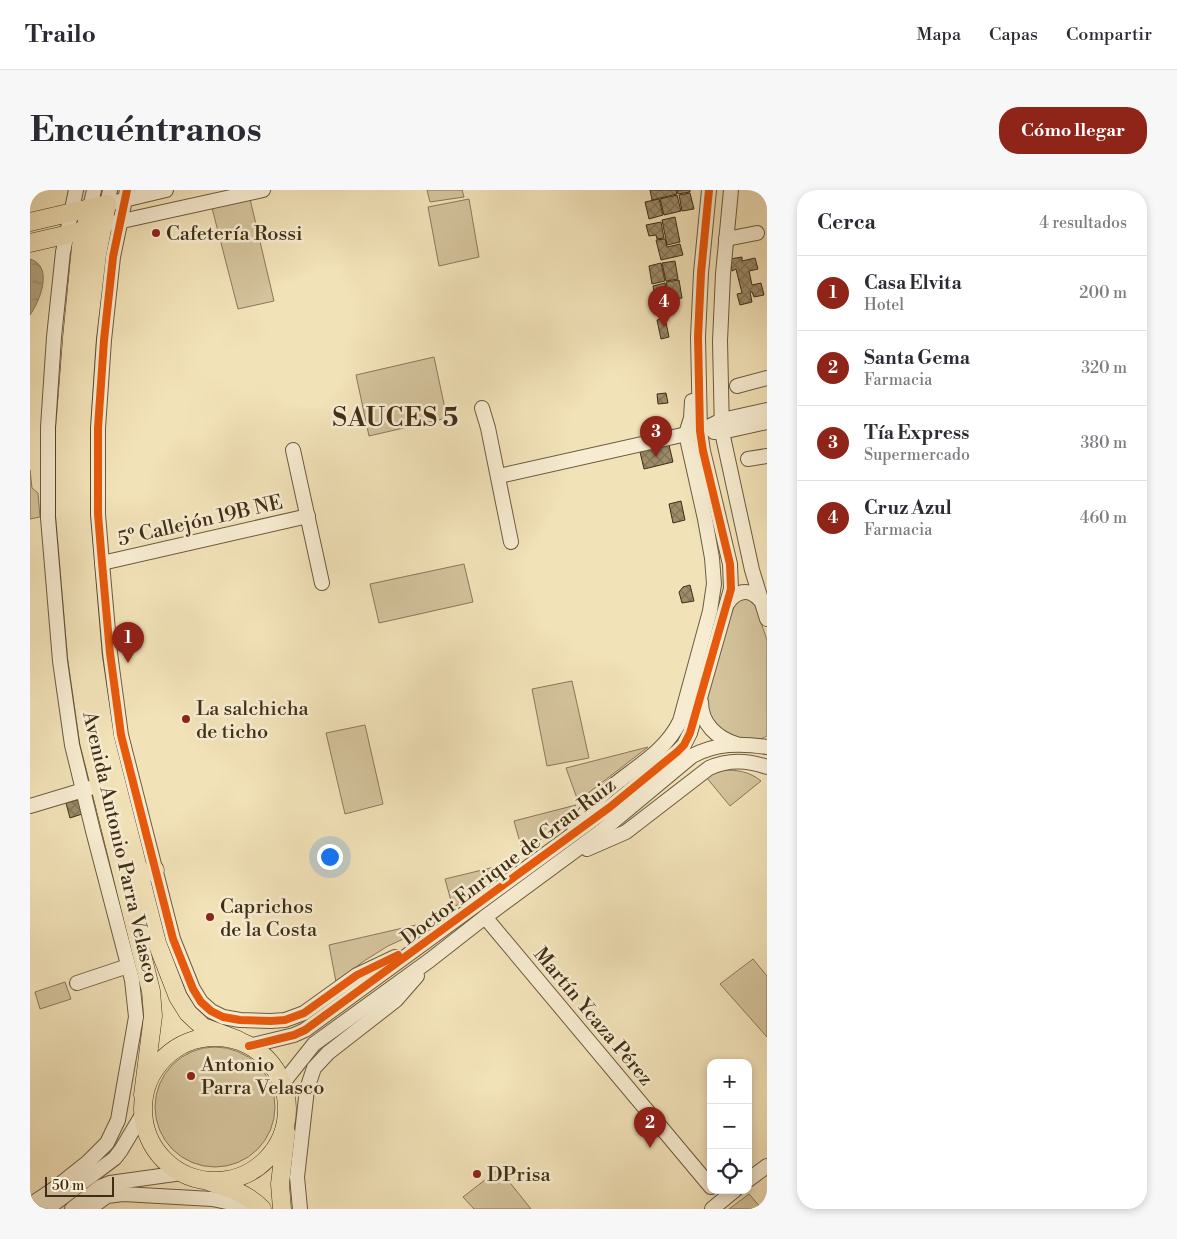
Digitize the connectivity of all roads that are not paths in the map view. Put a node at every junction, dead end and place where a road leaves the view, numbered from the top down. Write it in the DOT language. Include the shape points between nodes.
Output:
graph roads {
  1 [pos="76,190"];
  2 [pos="94,190"];
  3 [pos="166,190"];
  4 [pos="263,190"];
  5 [pos="709,190"];
  6 [pos="731,190"];
  7 [pos="126,195"];
  8 [pos="102,200"];
  9 [pos="72,212"];
  10 [pos="30,222"];
  11 [pos="121,222"];
  12 [pos="94,228"];
  13 [pos="757,233"];
  14 [pos="67,234"];
  15 [pos="726,239"];
  16 [pos="30,243"];
  17 [pos="699,355"];
  18 [pos="93,375"];
  19 [pos="767,378"];
  20 [pos="736,386"];
  21 [pos="482,408"];
  22 [pos="767,410"];
  23 [pos="767,422"];
  24 [pos="722,426"];
  25 [pos="700,431"];
  26 [pos="686,434"];
  27 [pos="292,450"];
  28 [pos="767,456"];
  29 [pos="748,459"];
  30 [pos="498,476"];
  31 [pos="308,516"];
  32 [pos="511,542"];
  33 [pos="102,563"];
  34 [pos="55,571"];
  35 [pos="322,583"];
  36 [pos="760,600"];
  37 [pos="727,604"];
  38 [pos="767,619"];
  39 [pos="702,697"];
  40 [pos="767,742"];
  41 [pos="744,744"];
  42 [pos="767,747"];
  43 [pos="767,767"];
  44 [pos="107,783"];
  45 [pos="30,806"];
  46 [pos="559,844"];
  47 [pos="564,860"];
  48 [pos="147,872"];
  49 [pos="485,916"];
  50 [pos="428,942"];
  51 [pos="430,960"];
  52 [pos="128,966"];
  53 [pos="77,984"];
  54 [pos="244,1043"];
  55 [pos="283,1083"];
  56 [pos="144,1094"];
  57 [pos="142,1115"];
  58 [pos="287,1117"];
  59 [pos="767,1166"];
  60 [pos="190,1176"];
  61 [pos="752,1177"];
  62 [pos="707,1182"];
  63 [pos="727,1194"];
  64 [pos="716,1200"];
  65 [pos="30,1204"];
  66 [pos="47,1209"];
  67 [pos="72,1209"];
  68 [pos="89,1209"];
  69 [pos="242,1209"];
  70 [pos="262,1209"];
  71 [pos="282,1209"];
  72 [pos="300,1209"];
  1 -- 9 [label="street, Avenida Antonio Parra Velasco"];
  2 -- 8 [label="street, Avenida Antonio Parra Velasco"];
  3 -- 7 [label="street"];
  4 -- 11 [label="street"];
  5 -- 17 [label="street" via="701,273"];
  6 -- 15 [label="street"];
  7 -- 8 [label="street"];
  7 -- 11 [label="street, Avenida Antonio Parra Velasco"];
  8 -- 9 [label="main road"];
  8 -- 12 [label="main road, Avenida Antonio Parra Velasco"];
  9 -- 10 [label="main road"];
  9 -- 14 [label="street, Avenida Antonio Parra Velasco"];
  11 -- 12 [label="street"];
  11 -- 18 [label="street, Avenida Antonio Parra Velasco"];
  12 -- 14 [label="main road"];
  12 -- 18 [label="main road, Avenida Antonio Parra Velasco"];
  12 -- 34 [label="main road, Avenida Antonio Parra Velasco" via="81,246 65,428 65,516"];
  13 -- 15 [label="street"];
  14 -- 16 [label="main road"];
  14 -- 34 [label="street, Avenida Antonio Parra Velasco" via="54,336 48,428 48,518"];
  15 -- 24 [label="street" via="720,341"];
  17 -- 25 [label="street, Doctor Enrique de Grau Ruiz"];
  17 -- 26 [label="street"];
  18 -- 33 [label="street, Avenida Antonio Parra Velasco"];
  18 -- 44 [label="main road, Avenida Antonio Parra Velasco" via="81,428 81,515"];
  19 -- 20 [label="street"];
  21 -- 30 [label="street"];
  22 -- 24 [label="street"];
  23 -- 24 [label="street"];
  24 -- 25 [label="street"];
  24 -- 36 [label="street"];
  25 -- 26 [label="street"];
  25 -- 37 [label="street, Doctor Enrique de Grau Ruiz" via="730,564 731,589"];
  26 -- 30 [label="street"];
  26 -- 46 [label="street" via="705,519 714,584 710,611 680,721 664,745 597,799"];
  27 -- 31 [label="street"];
  28 -- 29 [label="street"];
  30 -- 32 [label="street"];
  31 -- 33 [label="street, 5º Callejón 19B NE"];
  31 -- 35 [label="street"];
  33 -- 44 [label="street, Avenida Antonio Parra Velasco" via="122,735"];
  34 -- 44 [label="main road, Avenida Antonio Parra Velasco" via="78,668 89,742"];
  36 -- 37 [label="street" via="752,593 743,592 734,594"];
  36 -- 38 [label="street"];
  37 -- 39 [label="street, Doctor Enrique de Grau Ruiz"];
  39 -- 41 [label="street" via="707,724 720,737"];
  39 -- 46 [label="street, Doctor Enrique de Grau Ruiz" via="684,745 610,807"];
  40 -- 41 [label="street"];
  41 -- 42 [label="street, Doctor Enrique de Grau Ruiz"];
  41 -- 47 [label="street, Doctor Enrique de Grau Ruiz" via="709,748 692,756"];
  43 -- 47 [label="street, Doctor Enrique de Grau Ruiz" via="738,761 710,768 626,832"];
  44 -- 45 [label="street"];
  44 -- 48 [label="main road, Avenida Antonio Parra Velasco" via="143,853"];
  44 -- 52 [label="street, Avenida Antonio Parra Velasco"];
  44 -- 56 [label="main road, Avenida Antonio Parra Velasco" via="152,991 153,1016"];
  46 -- 50 [label="street, Doctor Enrique de Grau Ruiz"];
  47 -- 49 [label="street, Doctor Enrique de Grau Ruiz"];
  48 -- 50 [label="street, Avenida Antonio Parra Velasco" via="193,989 201,1002 223,1017 271,1021 295,1017 358,975"];
  48 -- 54 [label="main road, Avenida Antonio Parra Velasco" via="157,943 178,997 188,1013 203,1027"];
  49 -- 51 [label="street, Doctor Enrique de Grau Ruiz"];
  49 -- 62 [label="street, Martín Ycaza Pérez"];
  50 -- 54 [label="street, Doctor Enrique de Grau Ruiz" via="305,1030 294,1036"];
  51 -- 55 [label="street, Doctor Enrique de Grau Ruiz" via="314,1044"];
  51 -- 72 [label="street" via="396,1000 314,1068 307,1089 297,1177"];
  52 -- 53 [label="street"];
  52 -- 65 [label="street, Avenida Antonio Parra Velasco" via="136,1017 118,1120 99,1152"];
  54 -- 55 [label="main road" via="260,1052"];
  54 -- 56 [label="main road" via="214,1036 189,1041 168,1053 152,1072"];
  55 -- 58 [label="main road"];
  56 -- 57 [label="main road"];
  57 -- 60 [label="main road" via="147,1134 157,1152 175,1169"];
  57 -- 66 [label="street" via="115,1158"];
  58 -- 60 [label="main road" via="280,1140 267,1159 246,1174 222,1180"];
  58 -- 71 [label="main road" via="280,1184"];
  59 -- 61 [label="street"];
  60 -- 67 [label="street" via="110,1183"];
  60 -- 70 [label="main road" via="239,1192"];
  63 -- 64 [label="street"];
  68 -- 69 [label="street" via="107,1196 123,1194 212,1199"];
}
